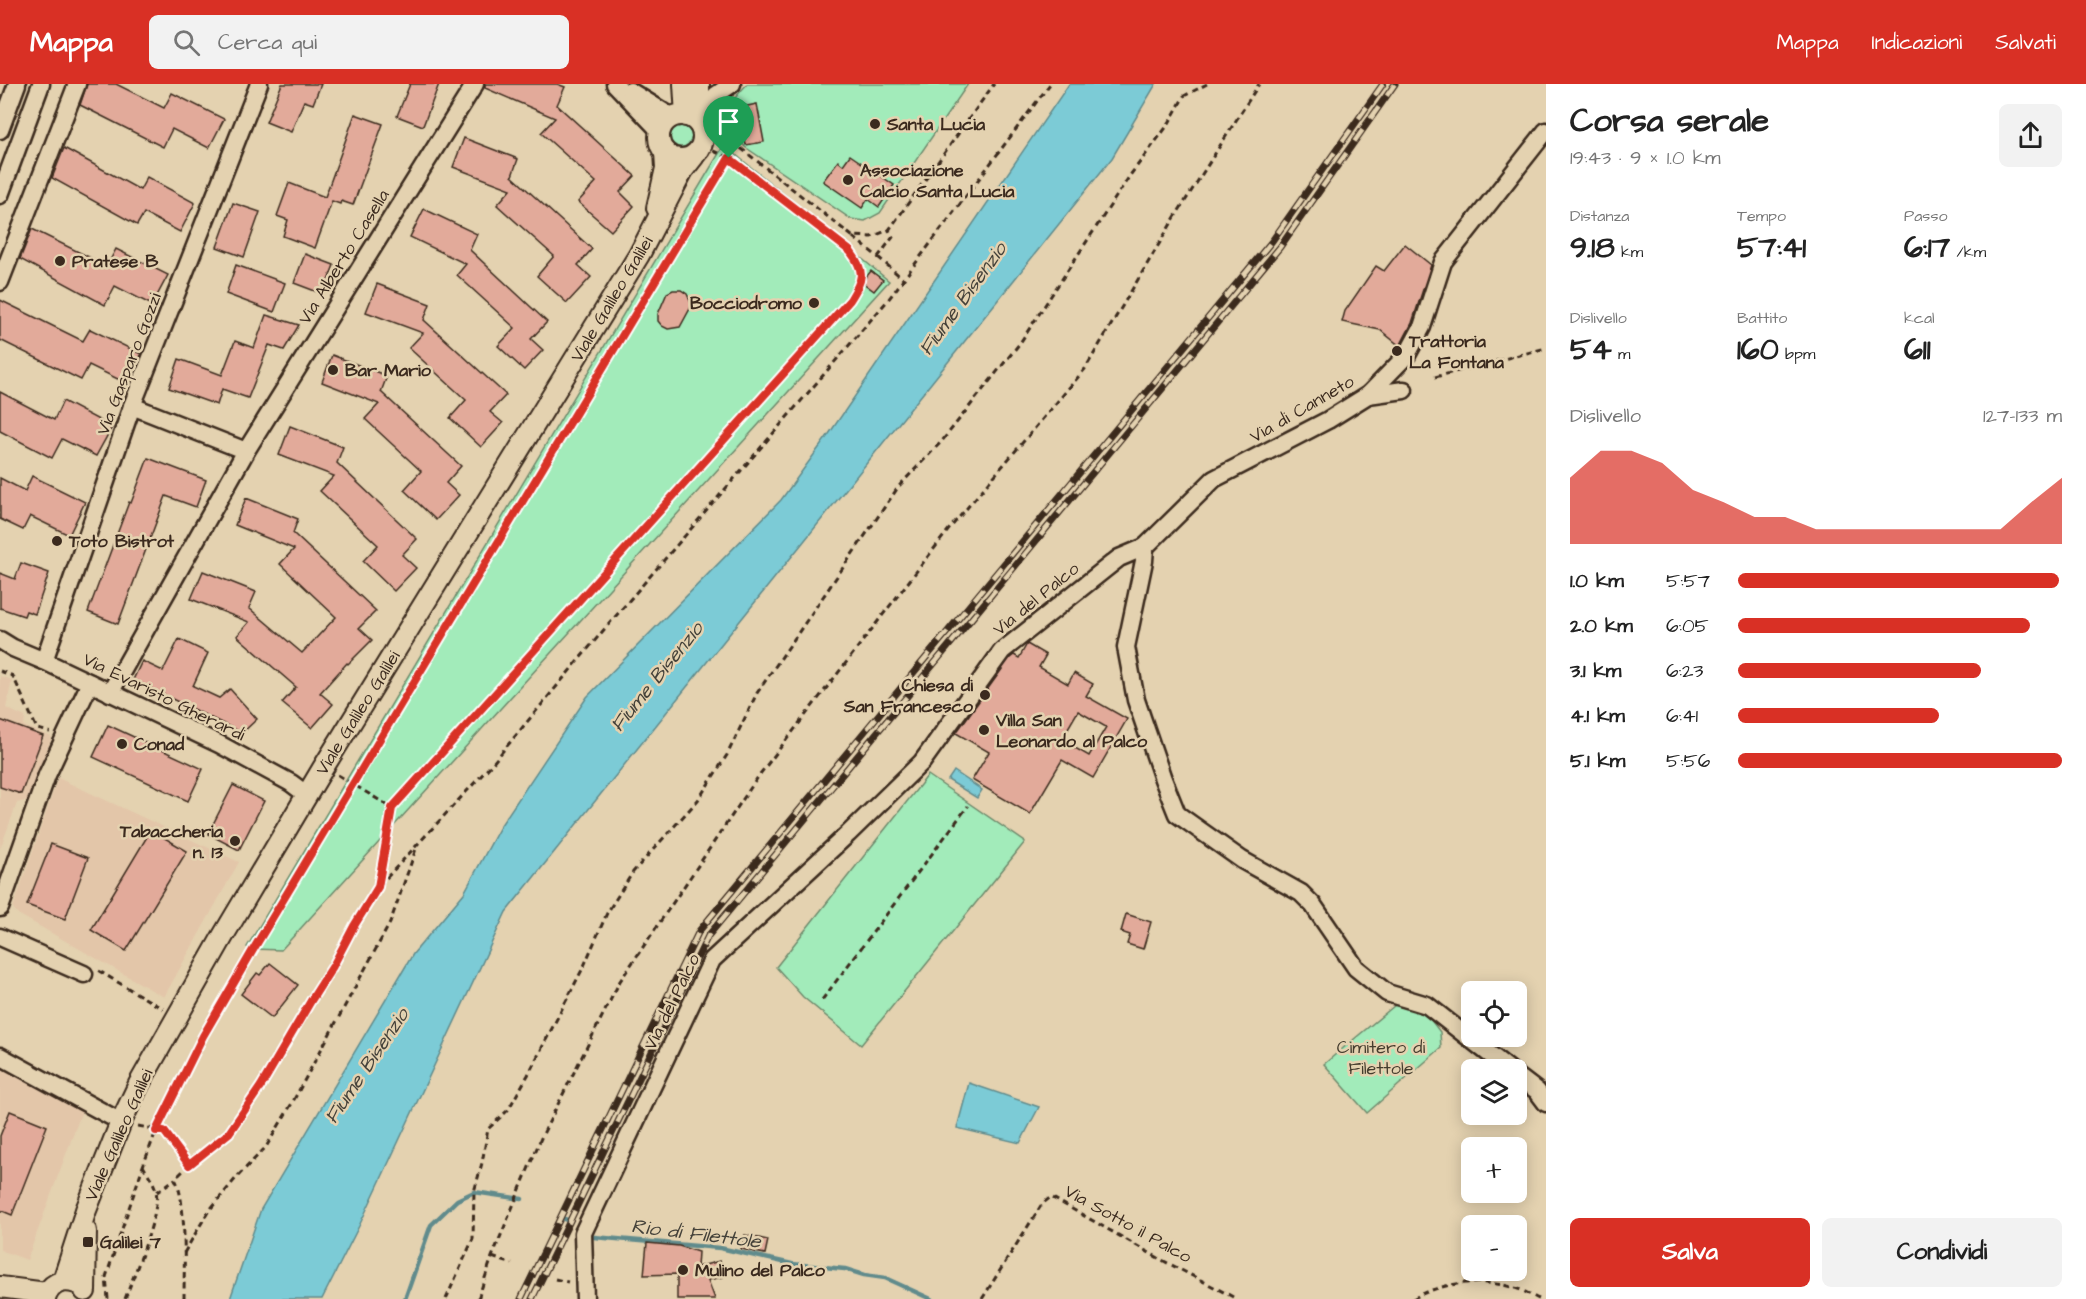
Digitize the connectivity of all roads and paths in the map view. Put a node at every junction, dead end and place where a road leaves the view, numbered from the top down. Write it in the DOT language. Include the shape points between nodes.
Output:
graph roads {
  1 [pos="17,84"];
  2 [pos="41,84"];
  3 [pos="77,84"];
  4 [pos="259,84"];
  5 [pos="475,84"];
  6 [pos="617,84"];
  7 [pos="684,84"];
  8 [pos="699,84"];
  9 [pos="732,84"];
  10 [pos="994,84"];
  11 [pos="1050,84"];
  12 [pos="1208,84"];
  13 [pos="1259,84"];
  14 [pos="718,90"];
  15 [pos="0,130"];
  16 [pos="1546,130"];
  17 [pos="688,131"];
  18 [pos="665,152"];
  19 [pos="729,158"];
  20 [pos="0,195"];
  21 [pos="654,229"];
  22 [pos="889,230"];
  23 [pos="852,236"];
  24 [pos="878,256"];
  25 [pos="903,279"];
  26 [pos="0,282"];
  27 [pos="1546,348"];
  28 [pos="1435,377"];
  29 [pos="1404,390"];
  30 [pos="1368,395"];
  31 [pos="132,406"];
  32 [pos="246,451"];
  33 [pos="1145,548"];
  34 [pos="0,640"];
  35 [pos="44,661"];
  36 [pos="0,671"];
  37 [pos="90,683"];
  38 [pos="110,693"];
  39 [pos="66,736"];
  40 [pos="323,768"];
  41 [pos="352,784"];
  42 [pos="307,795"];
  43 [pos="968,806"];
  44 [pos="392,808"];
  45 [pos="417,845"];
  46 [pos="378,887"];
  47 [pos="0,908"];
  48 [pos="0,937"];
  49 [pos="90,971"];
  50 [pos="822,1000"];
  51 [pos="159,1006"];
  52 [pos="0,1056"];
  53 [pos="1496,1059"];
  54 [pos="1527,1083"];
  55 [pos="1546,1103"];
  56 [pos="121,1122"];
  57 [pos="156,1131"];
  58 [pos="189,1165"];
  59 [pos="143,1166"];
  60 [pos="175,1179"];
  61 [pos="157,1193"];
  62 [pos="86,1210"];
  63 [pos="184,1253"];
  64 [pos="492,1257"];
  65 [pos="512,1264"];
  66 [pos="63,1281"];
  67 [pos="0,1287"];
  68 [pos="584,1292"];
  69 [pos="0,1293"];
  70 [pos="86,1295"];
  71 [pos="46,1296"];
  72 [pos="10,1299"];
  73 [pos="108,1299"];
  74 [pos="125,1299"];
  75 [pos="184,1299"];
  76 [pos="446,1299"];
  77 [pos="478,1299"];
  78 [pos="597,1299"];
  79 [pos="982,1299"];
  80 [pos="1237,1299"];
  81 [pos="1413,1299"];
  82 [pos="1539,1299"];
  1 -- 15 [label="street"];
  2 -- 20 [label="street"];
  3 -- 26 [label="street"];
  4 -- 31 [label="street, Via Gasparo Gozzi"];
  5 -- 32 [label="street, Via Alberto Casella"];
  6 -- 17 [label="street"];
  7 -- 17 [label="main road, Viale Galileo Galilei"];
  8 -- 17 [label="main road, Viale Galileo Galilei"];
  9 -- 14 [label="street"];
  10 -- 22 [label="path"];
  11 -- 25 [label="path"];
  12 -- 76 [label="path" via="1184,96 1020,343 942,441 899,486 758,693 698,800 633,873 607,912 528,1075 508,1110 488,1129 474,1192 473,1239"];
  13 -- 64 [label="path" via="1174,217 1085,369 950,528 760,774 627,971 541,1138"];
  14 -- 17 [label="street"];
  16 -- 30 [label="street, Via di Canneto" via="1443,262 1422,327 1407,355"];
  17 -- 18 [label="main road, Viale Galileo Galilei" via="661,146"];
  17 -- 18 [label="main road" via="682,159"];
  17 -- 19 [label="path"];
  17 -- 21 [label="main road, Viale Galileo Galilei" via="683,170"];
  18 -- 21 [label="main road, Viale Galileo Galilei" via="666,168"];
  19 -- 23 [label="path" via="736,144"];
  19 -- 41 [label="path"];
  19 -- 44 [label="path" via="850,251 861,265 861,282 850,300"];
  21 -- 40 [label="main road, Viale Galileo Galilei"];
  22 -- 23 [label="path" via="871,237"];
  22 -- 24 [label="path" via="893,237"];
  23 -- 24 [label="path"];
  24 -- 25 [label="path"];
  25 -- 45 [label="path" via="492,764"];
  27 -- 28 [label="path"];
  29 -- 30 [label="street"];
  30 -- 33 [label="street, Via di Canneto" via="1214,479"];
  31 -- 32 [label="street"];
  31 -- 35 [label="street, Via Gasparo Gozzi"];
  32 -- 38 [label="street, Via Alberto Casella"];
  33 -- 53 [label="street" via="1126,647 1136,700 1177,814 1242,860 1301,892 1356,968 1387,993 1426,1005"];
  33 -- 68 [label="street, Via del Palco" via="1119,558 1002,651 922,762 712,960 583,1233"];
  34 -- 35 [label="street, Via Evaristo Gherardi"];
  35 -- 37 [label="street, Via Evaristo Gherardi"];
  36 -- 39 [label="path" via="13,676 37,729"];
  37 -- 38 [label="street, Via Evaristo Gherardi"];
  37 -- 39 [label="street"];
  38 -- 42 [label="street, Via Evaristo Gherardi" via="219,744"];
  39 -- 47 [label="street" via="47,775"];
  40 -- 41 [label="path"];
  40 -- 42 [label="main road, Viale Galileo Galilei"];
  41 -- 44 [label="path"];
  41 -- 57 [label="path" via="203,1036"];
  42 -- 56 [label="main road, Viale Galileo Galilei" via="183,1006"];
  43 -- 50 [label="path"];
  44 -- 46 [label="path"];
  45 -- 46 [label="path"];
  45 -- 63 [label="path" via="390,923 291,1105 266,1147 208,1212"];
  46 -- 58 [label="path" via="261,1086 229,1133"];
  48 -- 49 [label="street"];
  49 -- 51 [label="path"];
  52 -- 56 [label="street"];
  54 -- 55 [label="street"];
  56 -- 62 [label="main road, Viale Galileo Galilei"];
  57 -- 58 [label="path" via="164,1131"];
  57 -- 59 [label="path"];
  58 -- 60 [label="path"];
  59 -- 61 [label="path"];
  59 -- 73 [label="path" via="106,1276"];
  60 -- 61 [label="path"];
  60 -- 63 [label="path" via="180,1193"];
  61 -- 74 [label="path" via="152,1224"];
  62 -- 66 [label="main road, Viale Galileo Galilei"];
  62 -- 70 [label="main road, Viale Galileo Galilei"];
  63 -- 75 [label="path"];
  64 -- 65 [label="path"];
  64 -- 77 [label="path"];
  66 -- 70 [label="main road, Viale Galileo Galilei" via="75,1283"];
  66 -- 71 [label="main road" via="56,1283"];
  67 -- 71 [label="main road"];
  68 -- 78 [label="street, Via del Palco"];
  69 -- 72 [label="main road"];
  79 -- 80 [label="path, Via Sotto il Palco" via="1042,1204 1051,1197"];
  81 -- 82 [label="path" via="1446,1287 1487,1282 1519,1289"];
}
